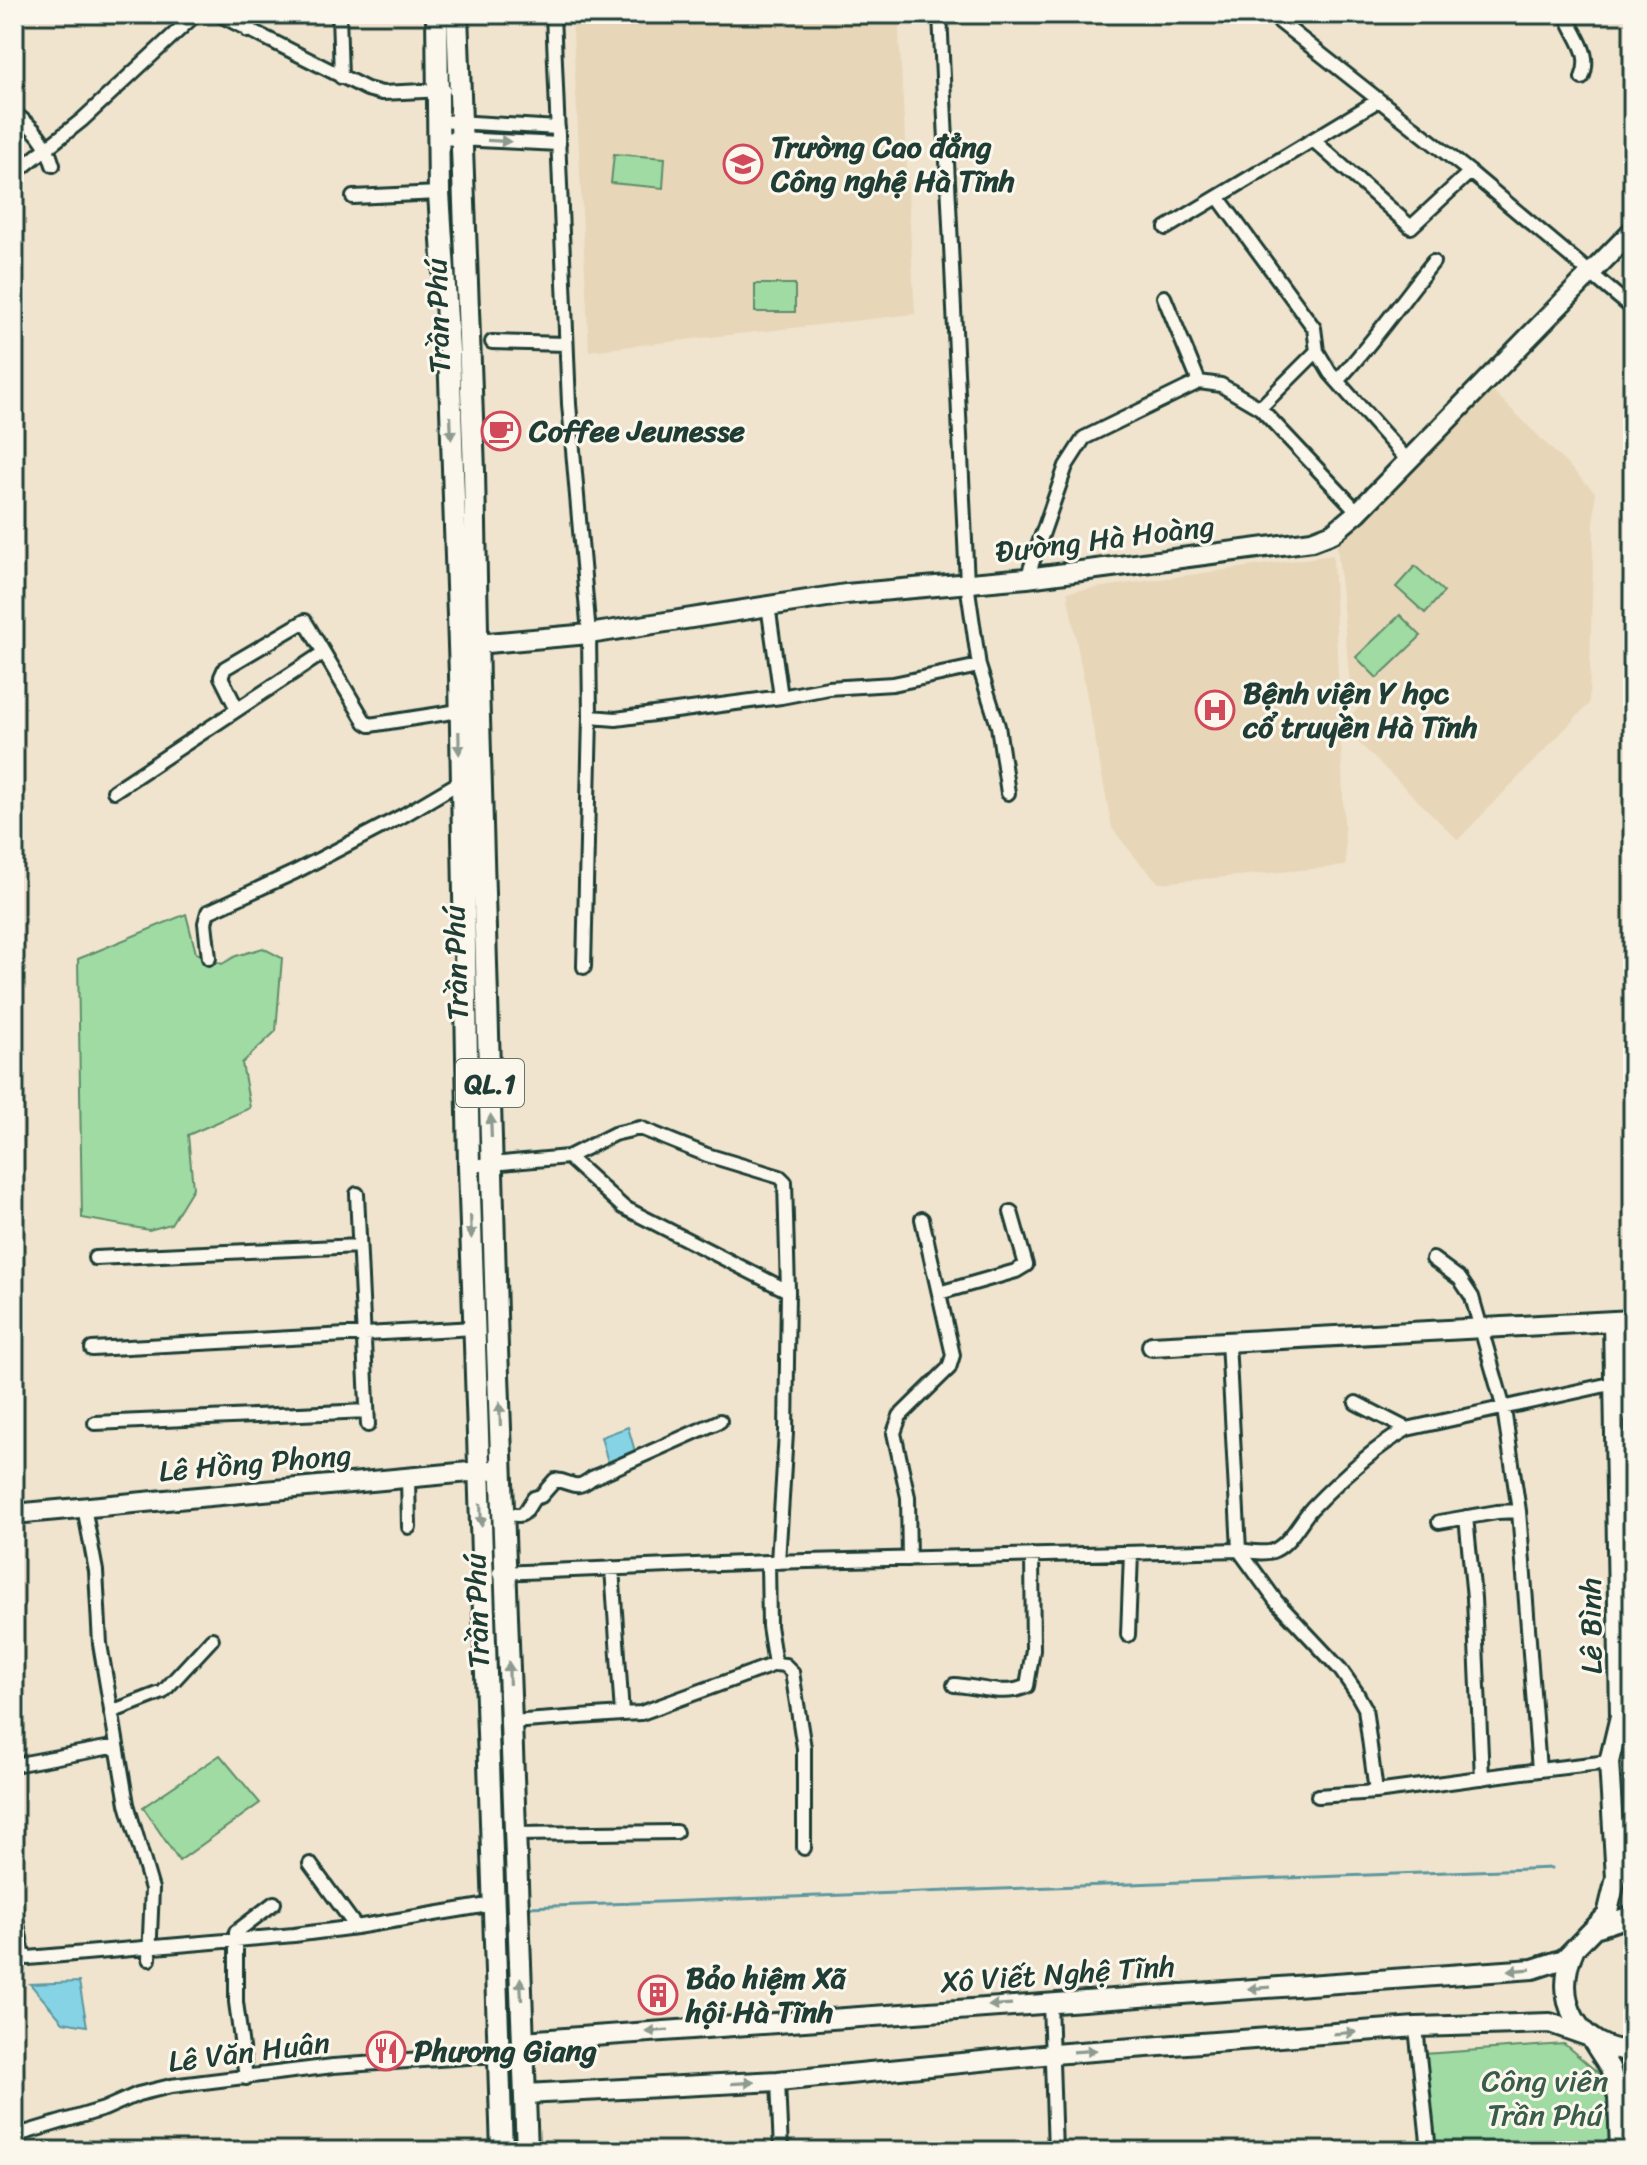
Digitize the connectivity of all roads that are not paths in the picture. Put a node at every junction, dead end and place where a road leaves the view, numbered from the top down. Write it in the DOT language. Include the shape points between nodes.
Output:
graph roads {
  1 [pos="196,14"];
  2 [pos="218,14"];
  3 [pos="255,14"];
  4 [pos="339,14"];
  5 [pos="437,14"];
  6 [pos="457,14"];
  7 [pos="553,14"];
  8 [pos="940,14"];
  9 [pos="1270,14"];
  10 [pos="1570,14"];
  11 [pos="248,31"];
  12 [pos="341,77"];
  13 [pos="1582,78"];
  14 [pos="438,90"];
  15 [pos="459,90"];
  16 [pos="1379,100"];
  17 [pos="14,113"];
  18 [pos="558,128"];
  19 [pos="439,130"];
  20 [pos="460,131"];
  21 [pos="1313,140"];
  22 [pos="559,144"];
  23 [pos="48,146"];
  24 [pos="53,165"];
  25 [pos="1470,172"];
  26 [pos="14,174"];
  27 [pos="439,193"];
  28 [pos="353,197"];
  29 [pos="1218,197"];
  30 [pos="1166,228"];
  31 [pos="1633,230"];
  32 [pos="1433,262"];
  33 [pos="1593,273"];
  34 [pos="1164,297"];
  35 [pos="1633,309"];
  36 [pos="492,342"];
  37 [pos="566,344"];
  38 [pos="1317,351"];
  39 [pos="1337,381"];
  40 [pos="1199,382"];
  41 [pos="1260,408"];
  42 [pos="1409,462"];
  43 [pos="1358,512"];
  44 [pos="1027,578"];
  45 [pos="967,583"];
  46 [pos="768,605"];
  47 [pos="589,634"];
  48 [pos="469,645"];
  49 [pos="323,653"];
  50 [pos="979,666"];
  51 [pos="781,697"];
  52 [pos="237,709"];
  53 [pos="459,711"];
  54 [pos="590,717"];
  55 [pos="460,782"];
  56 [pos="114,791"];
  57 [pos="1008,793"];
  58 [pos="209,958"];
  59 [pos="584,967"];
  60 [pos="568,1157"];
  61 [pos="492,1164"];
  62 [pos="469,1166"];
  63 [pos="357,1194"];
  64 [pos="1011,1212"];
  65 [pos="922,1219"];
  66 [pos="359,1246"];
  67 [pos="95,1258"];
  68 [pos="1433,1259"];
  69 [pos="788,1291"];
  70 [pos="939,1293"];
  71 [pos="1626,1320"];
  72 [pos="475,1328"];
  73 [pos="1481,1328"];
  74 [pos="364,1334"];
  75 [pos="1228,1341"];
  76 [pos="1152,1346"];
  77 [pos="92,1349"];
  78 [pos="1615,1383"];
  79 [pos="1356,1403"];
  80 [pos="1504,1409"];
  81 [pos="367,1411"];
  82 [pos="1633,1416"];
  83 [pos="720,1421"];
  84 [pos="95,1423"];
  85 [pos="368,1425"];
  86 [pos="1407,1429"];
  87 [pos="502,1469"];
  88 [pos="480,1470"];
  89 [pos="408,1477"];
  90 [pos="84,1507"];
  91 [pos="1519,1511"];
  92 [pos="503,1512"];
  93 [pos="14,1514"];
  94 [pos="1466,1517"];
  95 [pos="1439,1522"];
  96 [pos="409,1527"];
  97 [pos="1239,1550"];
  98 [pos="1131,1553"];
  99 [pos="1032,1555"];
  100 [pos="909,1559"];
  101 [pos="773,1562"];
  102 [pos="612,1568"];
  103 [pos="506,1573"];
  104 [pos="484,1574"];
  105 [pos="1128,1635"];
  106 [pos="212,1639"];
  107 [pos="775,1664"];
  108 [pos="954,1685"];
  109 [pos="111,1712"];
  110 [pos="622,1714"];
  111 [pos="1627,1716"];
  112 [pos="511,1722"];
  113 [pos="117,1746"];
  114 [pos="1609,1762"];
  115 [pos="14,1765"];
  116 [pos="1539,1770"];
  117 [pos="1482,1778"];
  118 [pos="1376,1792"];
  119 [pos="1318,1796"];
  120 [pos="676,1832"];
  121 [pos="515,1834"];
  122 [pos="804,1848"];
  123 [pos="310,1864"];
  124 [pos="274,1903"];
  125 [pos="494,1904"];
  126 [pos="14,1909"];
  127 [pos="1633,1918"];
  128 [pos="356,1927"];
  129 [pos="1585,1936"];
  130 [pos="235,1945"];
  131 [pos="150,1953"];
  132 [pos="1050,2002"];
  133 [pos="1416,2027"];
  134 [pos="1590,2037"];
  135 [pos="523,2041"];
  136 [pos="1633,2051"];
  137 [pos="1053,2054"];
  138 [pos="498,2055"];
  139 [pos="246,2078"];
  140 [pos="778,2081"];
  141 [pos="525,2094"];
  142 [pos="14,2136"];
  143 [pos="502,2151"];
  144 [pos="527,2151"];
  145 [pos="781,2151"];
  146 [pos="1055,2151"];
  147 [pos="1429,2151"];
  148 [pos="1620,2151"];
  1 -- 23 [label="street"];
  2 -- 11 [label="street"];
  3 -- 11 [label="street"];
  4 -- 12 [label="street"];
  5 -- 14 [label="main road, Trần Phú / QL.1"];
  6 -- 15 [label="main road, Trần Phú / QL.1"];
  7 -- 18 [label="street"];
  8 -- 45 [label="street"];
  9 -- 16 [label="street"];
  10 -- 13 [label="street" via="1586,54"];
  11 -- 12 [label="street"];
  12 -- 14 [label="street" via="382,93"];
  14 -- 15 [label="street"];
  14 -- 19 [label="main road, Trần Phú / QL.1"];
  15 -- 20 [label="main road, Trần Phú / QL.1"];
  16 -- 21 [label="street"];
  16 -- 25 [label="street"];
  17 -- 23 [label="street"];
  18 -- 20 [label="street"];
  18 -- 22 [label="street"];
  19 -- 20 [label="street"];
  19 -- 27 [label="main road, Trần Phú / QL.1"];
  20 -- 22 [label="street, one-way"];
  20 -- 48 [label="main road, Trần Phú / QL.1" via="473,415"];
  21 -- 25 [label="street" via="1411,227"];
  21 -- 29 [label="street"];
  22 -- 37 [label="street"];
  23 -- 24 [label="street"];
  23 -- 26 [label="street"];
  25 -- 33 [label="street"];
  27 -- 28 [label="street"];
  27 -- 48 [label="main road, Trần Phú / QL.1, one-way"];
  29 -- 30 [label="street"];
  29 -- 38 [label="street" via="1314,328"];
  31 -- 33 [label="street, Đường Hà Hoàng"];
  32 -- 39 [label="street"];
  33 -- 35 [label="street"];
  33 -- 42 [label="street, Đường Hà Hoàng"];
  34 -- 40 [label="street"];
  36 -- 37 [label="street"];
  37 -- 47 [label="street"];
  38 -- 39 [label="street"];
  38 -- 41 [label="street"];
  39 -- 42 [label="street"];
  40 -- 41 [label="street" via="1221,385"];
  40 -- 44 [label="street" via="1084,438 1066,466"];
  41 -- 43 [label="street"];
  42 -- 43 [label="street, Đường Hà Hoàng"];
  43 -- 44 [label="street, Đường Hà Hoàng" via="1333,533 1312,541"];
  44 -- 45 [label="street, Đường Hà Hoàng"];
  45 -- 46 [label="street, Đường Hà Hoàng"];
  45 -- 50 [label="street"];
  46 -- 47 [label="street, Đường Hà Hoàng"];
  46 -- 51 [label="street"];
  47 -- 48 [label="street, Đường Hà Hoàng"];
  47 -- 54 [label="street"];
  48 -- 53 [label="main road, Trần Phú / QL.1"];
  61 -- 48 [label="main road, Trần Phú / QL.1, one-way" via="478,684"];
  49 -- 52 [label="street"];
  49 -- 52 [label="street" via="305,621 225,668 221,677"];
  49 -- 53 [label="street" via="370,725"];
  50 -- 51 [label="street" via="893,684"];
  50 -- 57 [label="street" via="998,726"];
  51 -- 54 [label="street" via="616,719"];
  52 -- 56 [label="street"];
  53 -- 55 [label="main road, Trần Phú / QL.1, one-way"];
  54 -- 59 [label="street"];
  55 -- 58 [label="street" via="295,872 208,912"];
  55 -- 62 [label="main road, Trần Phú / QL.1"];
  60 -- 61 [label="street"];
  60 -- 69 [label="street" via="623,1207"];
  60 -- 69 [label="street" via="614,1134 640,1128 780,1177 785,1182"];
  61 -- 62 [label="street"];
  87 -- 61 [label="main road, Trần Phú / QL.1, one-way"];
  62 -- 72 [label="main road, Trần Phú / QL.1, one-way"];
  63 -- 66 [label="street"];
  64 -- 70 [label="street" via="1026,1265"];
  65 -- 70 [label="street"];
  66 -- 67 [label="street"];
  66 -- 74 [label="street"];
  68 -- 73 [label="street" via="1472,1297"];
  69 -- 101 [label="street" via="786,1433"];
  70 -- 100 [label="street" via="952,1362 900,1416 894,1433 908,1497"];
  71 -- 73 [label="street"];
  71 -- 78 [label="street, Lê Bình"];
  71 -- 82 [label="street"];
  72 -- 74 [label="street"];
  72 -- 88 [label="main road, Trần Phú / QL.1"];
  73 -- 75 [label="street"];
  73 -- 80 [label="street"];
  74 -- 77 [label="street"];
  74 -- 81 [label="street"];
  75 -- 76 [label="street"];
  75 -- 97 [label="street"];
  78 -- 80 [label="street"];
  78 -- 111 [label="street, Lê Bình"];
  79 -- 86 [label="street"];
  80 -- 86 [label="street"];
  80 -- 91 [label="street"];
  81 -- 84 [label="street"];
  81 -- 85 [label="street"];
  83 -- 92 [label="street" via="582,1486 555,1480 524,1515"];
  86 -- 97 [label="street" via="1344,1477 1273,1552"];
  87 -- 88 [label="street, Lê Hồng Phong"];
  87 -- 92 [label="main road, Trần Phú / QL.1"];
  88 -- 89 [label="street, Lê Hồng Phong"];
  88 -- 104 [label="main road, Trần Phú / QL.1, one-way"];
  89 -- 90 [label="street, Lê Hồng Phong"];
  89 -- 96 [label="street"];
  90 -- 93 [label="street, Lê Hồng Phong"];
  90 -- 109 [label="street"];
  91 -- 94 [label="street"];
  91 -- 116 [label="street"];
  92 -- 103 [label="main road, Trần Phú / QL.1"];
  94 -- 95 [label="street"];
  94 -- 117 [label="street"];
  97 -- 98 [label="street"];
  97 -- 118 [label="street" via="1356,1692 1365,1708"];
  98 -- 99 [label="street"];
  98 -- 105 [label="street"];
  99 -- 100 [label="street"];
  99 -- 108 [label="street" via="1033,1641 1027,1686 1005,1691"];
  100 -- 101 [label="street"];
  101 -- 102 [label="street"];
  101 -- 107 [label="street" via="769,1626"];
  102 -- 103 [label="street"];
  102 -- 110 [label="street"];
  103 -- 104 [label="street"];
  112 -- 103 [label="main road, Trần Phú / QL.1, one-way"];
  104 -- 125 [label="main road, Trần Phú / QL.1"];
  106 -- 109 [label="street" via="163,1692"];
  107 -- 110 [label="street" via="641,1713"];
  107 -- 122 [label="street" via="792,1672 796,1691 804,1748"];
  109 -- 113 [label="street"];
  110 -- 112 [label="street"];
  111 -- 114 [label="street, Lê Bình"];
  112 -- 121 [label="main road, Trần Phú / QL.1"];
  113 -- 115 [label="street"];
  113 -- 131 [label="street" via="127,1804 152,1889"];
  114 -- 116 [label="street"];
  114 -- 129 [label="street, Lê Bình" via="1615,1887 1607,1915"];
  116 -- 117 [label="street"];
  117 -- 118 [label="street"];
  118 -- 119 [label="street"];
  120 -- 121 [label="street"];
  135 -- 121 [label="main road, Trần Phú / QL.1, one-way"];
  123 -- 128 [label="street"];
  124 -- 130 [label="street" via="240,1926"];
  125 -- 128 [label="street"];
  125 -- 138 [label="main road, Trần Phú / QL.1"];
  126 -- 131 [label="street" via="28,1958 123,1948"];
  127 -- 129 [label="street" via="1603,1924"];
  128 -- 130 [label="street"];
  129 -- 132 [label="street, Xô Viết Nghệ Tĩnh, one-way" via="1564,1959 1533,1969"];
  129 -- 134 [label="street" via="1566,1969 1565,1988 1568,2006"];
  130 -- 131 [label="street"];
  130 -- 139 [label="street"];
  132 -- 135 [label="street, Xô Viết Nghệ Tĩnh, one-way"];
  132 -- 137 [label="street"];
  133 -- 134 [label="street" via="1537,2022"];
  137 -- 133 [label="street, one-way"];
  133 -- 147 [label="street"];
  134 -- 136 [label="street"];
  134 -- 148 [label="street" via="1615,2082"];
  135 -- 141 [label="main road, Trần Phú / QL.1"];
  137 -- 140 [label="street"];
  137 -- 146 [label="street"];
  138 -- 139 [label="street, Lê Văn Huân" via="333,2066"];
  138 -- 143 [label="main road, Trần Phú / QL.1"];
  139 -- 142 [label="street, Lê Văn Huân" via="138,2094"];
  141 -- 140 [label="street, one-way"];
  140 -- 145 [label="street"];
  141 -- 144 [label="main road, Trần Phú / QL.1"];
}
